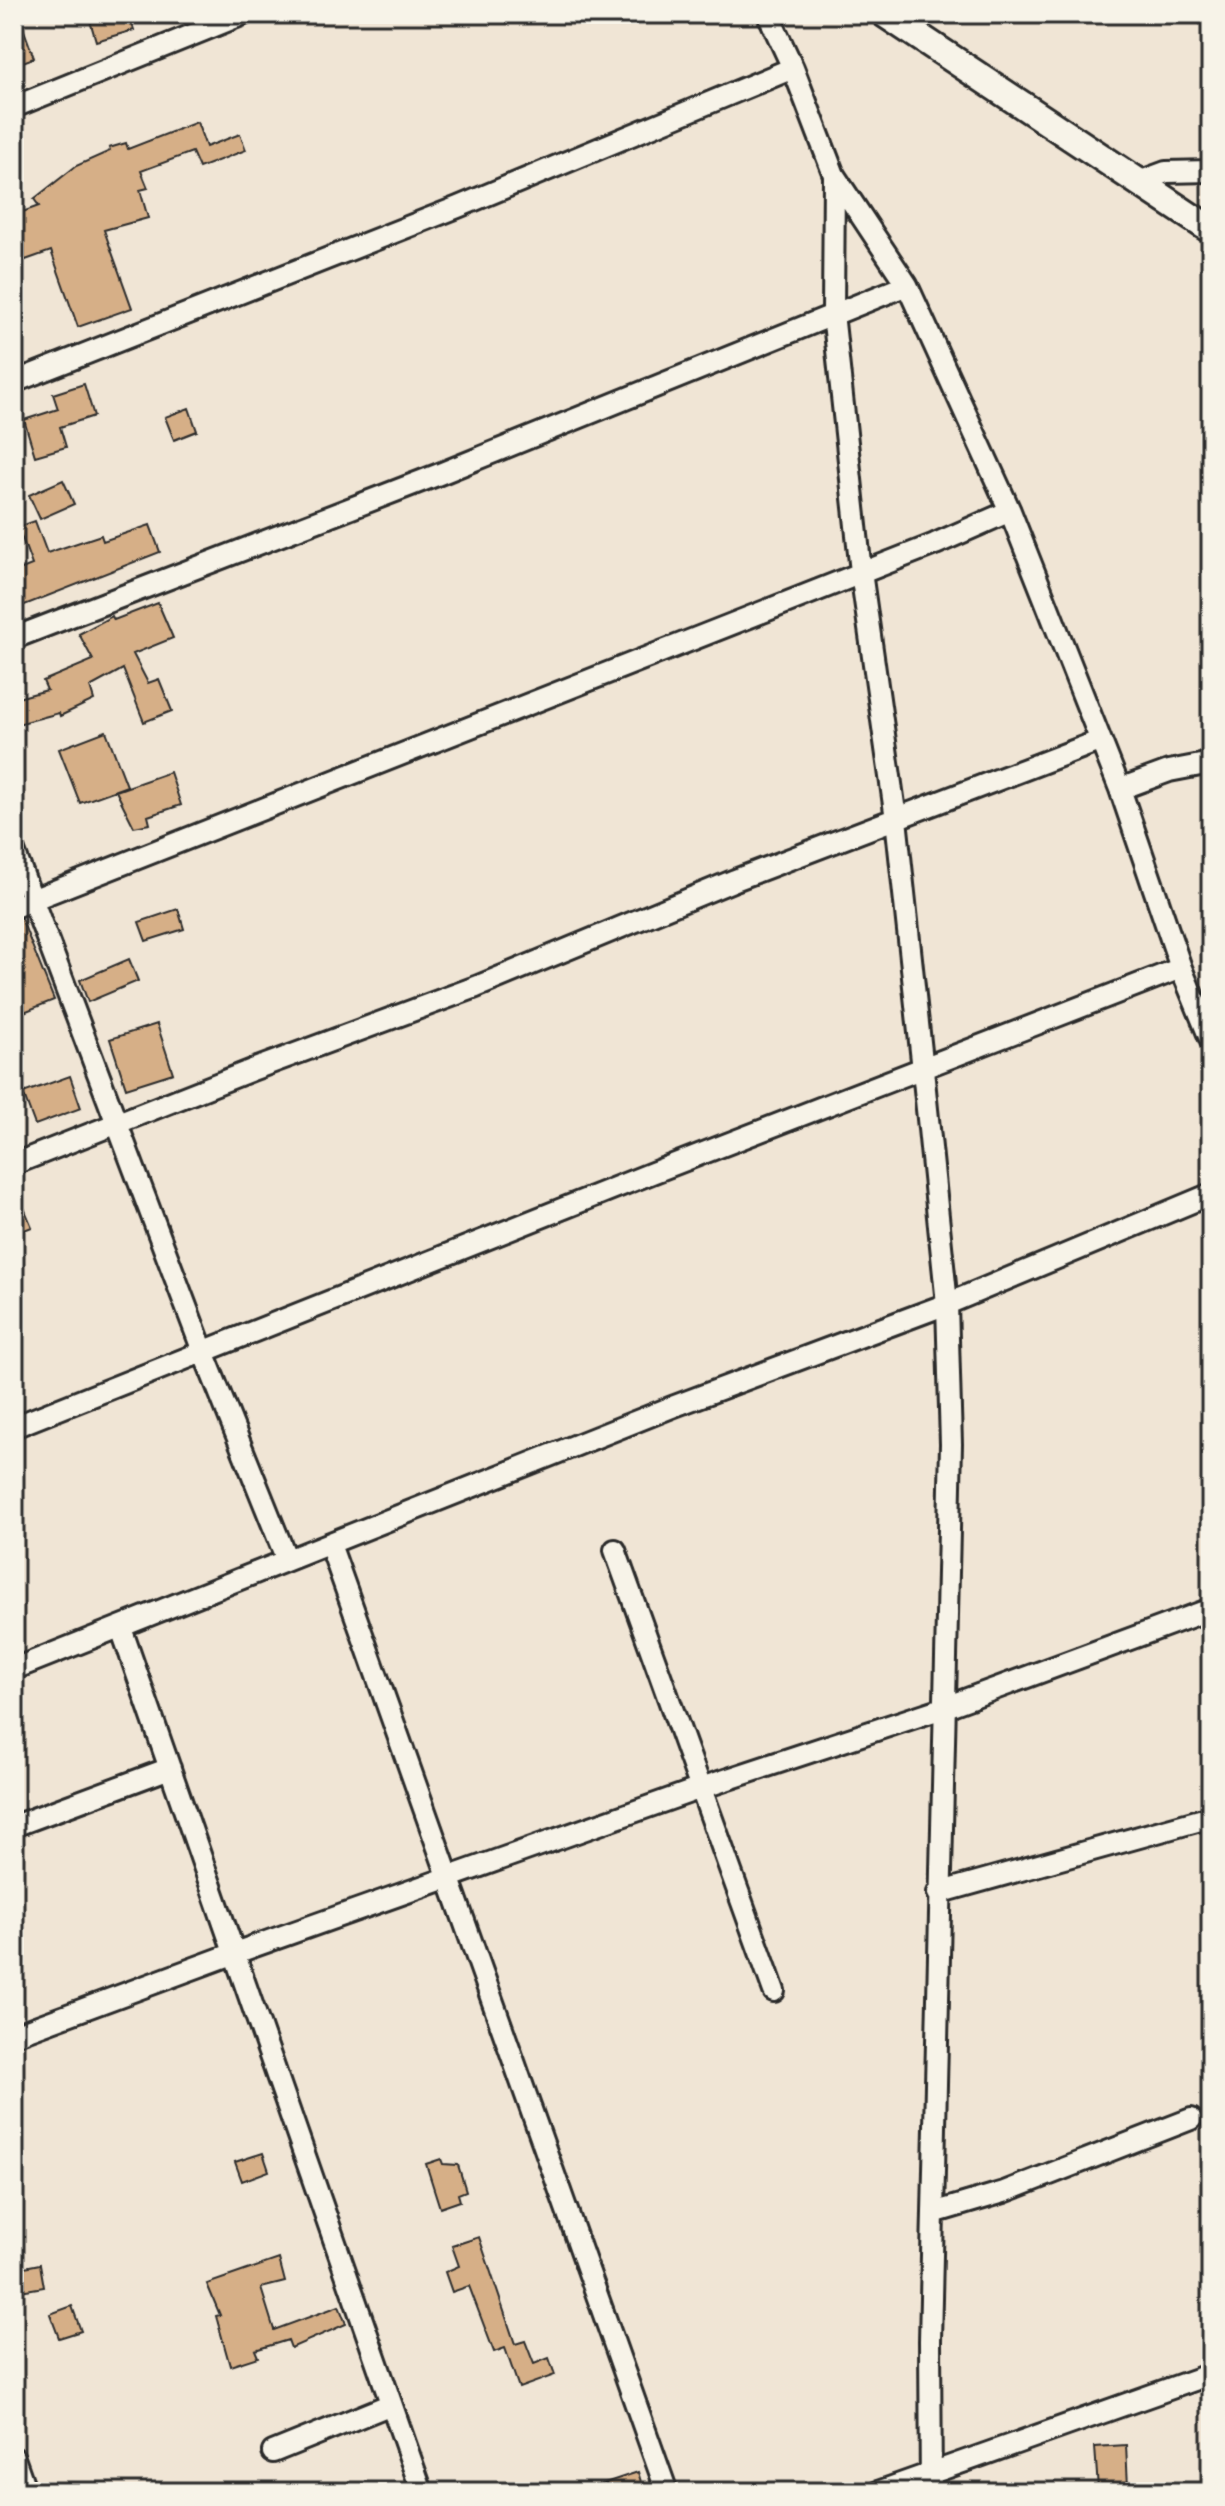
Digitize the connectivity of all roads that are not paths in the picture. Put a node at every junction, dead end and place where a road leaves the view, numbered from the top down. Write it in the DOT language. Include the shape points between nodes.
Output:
graph roads {
  1 [pos="244,14"];
  2 [pos="768,14"];
  3 [pos="885,14"];
  4 [pos="793,68"];
  5 [pos="14,107"];
  6 [pos="1211,171"];
  7 [pos="834,175"];
  8 [pos="1139,182"];
  9 [pos="1211,230"];
  10 [pos="907,285"];
  11 [pos="833,313"];
  12 [pos="14,382"];
  13 [pos="1010,511"];
  14 [pos="861,572"];
  15 [pos="14,638"];
  16 [pos="1099,741"];
  17 [pos="1211,763"];
  18 [pos="1120,789"];
  19 [pos="896,819"];
  20 [pos="14,851"];
  21 [pos="34,899"];
  22 [pos="14,907"];
  23 [pos="1181,968"];
  24 [pos="1209,1029"];
  25 [pos="923,1070"];
  26 [pos="116,1122"];
  27 [pos="14,1164"];
  28 [pos="1211,1194"];
  29 [pos="947,1304"];
  30 [pos="204,1354"];
  31 [pos="14,1427"];
  32 [pos="330,1544"];
  33 [pos="615,1550"];
  34 [pos="287,1560"];
  35 [pos="1211,1609"];
  36 [pos="121,1628"];
  37 [pos="14,1669"];
  38 [pos="943,1708"];
  39 [pos="170,1768"];
  40 [pos="701,1788"];
  41 [pos="1211,1817"];
  42 [pos="14,1826"];
  43 [pos="449,1878"];
  44 [pos="938,1893"];
  45 [pos="235,1953"];
  46 [pos="774,1991"];
  47 [pos="14,2035"];
  48 [pos="1191,2119"];
  49 [pos="933,2213"];
  50 [pos="1211,2374"];
  51 [pos="389,2405"];
  52 [pos="273,2452"];
  53 [pos="14,2458"];
  54 [pos="931,2484"];
  55 [pos="26,2492"];
  56 [pos="422,2492"];
  57 [pos="667,2492"];
  58 [pos="878,2492"];
  1 -- 5 [label="street"];
  2 -- 4 [label="street"];
  3 -- 8 [label="main road"];
  4 -- 7 [label="street"];
  4 -- 12 [label="street"];
  6 -- 8 [label="street" via="1166,172"];
  7 -- 10 [label="street"];
  7 -- 11 [label="street"];
  8 -- 9 [label="main road"];
  10 -- 11 [label="street"];
  10 -- 13 [label="street"];
  11 -- 14 [label="street"];
  11 -- 15 [label="street" via="437,475"];
  13 -- 14 [label="street"];
  13 -- 16 [label="street"];
  14 -- 19 [label="street"];
  14 -- 21 [label="street"];
  16 -- 18 [label="street"];
  16 -- 19 [label="street"];
  17 -- 18 [label="street"];
  18 -- 23 [label="street"];
  19 -- 25 [label="street"];
  19 -- 26 [label="street" via="476,987"];
  20 -- 21 [label="street"];
  21 -- 22 [label="street"];
  21 -- 26 [label="street"];
  23 -- 24 [label="street"];
  23 -- 25 [label="street"];
  25 -- 29 [label="street"];
  25 -- 30 [label="street"];
  26 -- 27 [label="street"];
  26 -- 30 [label="street"];
  28 -- 29 [label="street"];
  29 -- 32 [label="street"];
  29 -- 38 [label="street" via="951,1444"];
  30 -- 31 [label="street"];
  30 -- 34 [label="street"];
  32 -- 34 [label="street"];
  32 -- 43 [label="street"];
  33 -- 40 [label="street"];
  34 -- 36 [label="street"];
  35 -- 38 [label="street"];
  36 -- 37 [label="street"];
  36 -- 39 [label="street"];
  38 -- 40 [label="street"];
  38 -- 44 [label="street"];
  39 -- 42 [label="street"];
  39 -- 45 [label="street"];
  40 -- 43 [label="street"];
  40 -- 46 [label="street"];
  41 -- 44 [label="street"];
  43 -- 45 [label="street"];
  43 -- 57 [label="street"];
  44 -- 49 [label="street"];
  45 -- 47 [label="street"];
  45 -- 51 [label="street"];
  48 -- 49 [label="street" via="1004,2192"];
  49 -- 54 [label="street"];
  50 -- 54 [label="street"];
  51 -- 52 [label="street"];
  51 -- 56 [label="street"];
  53 -- 55 [label="street"];
  54 -- 58 [label="street"];
}
